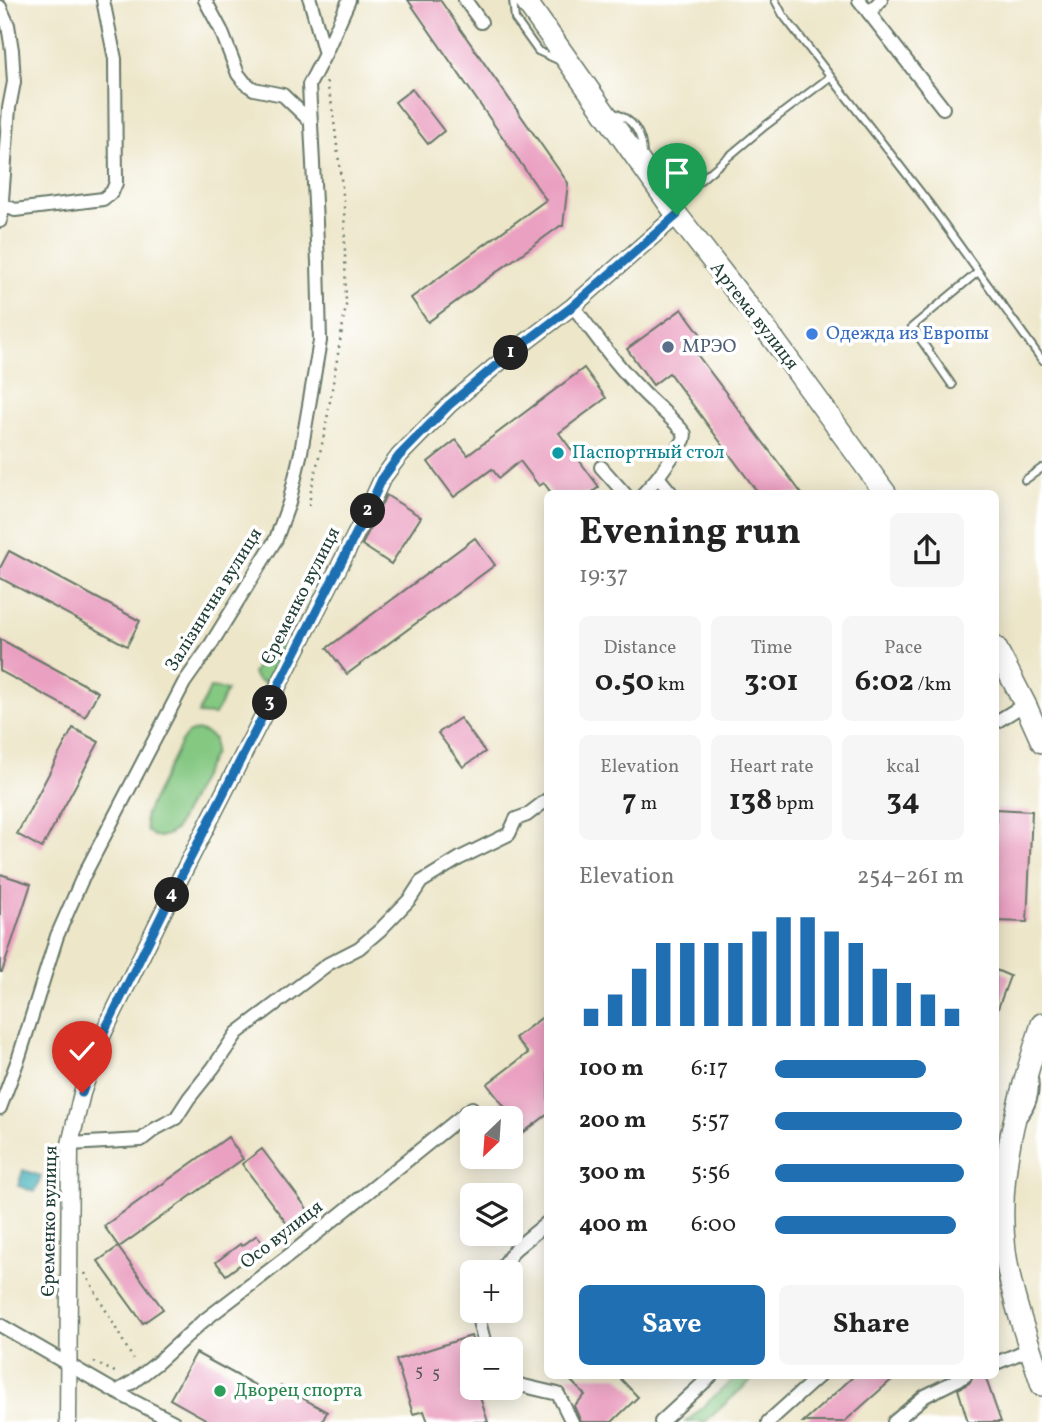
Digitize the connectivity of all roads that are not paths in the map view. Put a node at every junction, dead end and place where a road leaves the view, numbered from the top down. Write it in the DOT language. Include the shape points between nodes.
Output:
graph roads {
  1 [pos="103,0"];
  2 [pos="205,0"];
  3 [pos="310,0"];
  4 [pos="349,0"];
  5 [pos="465,0"];
  6 [pos="513,0"];
  7 [pos="525,0"];
  8 [pos="775,0"];
  9 [pos="859,0"];
  10 [pos="881,0"];
  11 [pos="0,7"];
  12 [pos="869,13"];
  13 [pos="481,22"];
  14 [pos="323,59"];
  15 [pos="572,66"];
  16 [pos="830,76"];
  17 [pos="943,108"];
  18 [pos="310,121"];
  19 [pos="4,205"];
  20 [pos="673,210"];
  21 [pos="0,221"];
  22 [pos="978,272"];
  23 [pos="573,306"];
  24 [pos="1042,360"];
  25 [pos="952,385"];
  26 [pos="601,467"];
  27 [pos="1042,468"];
  28 [pos="658,477"];
  29 [pos="1025,480"];
  30 [pos="621,490"];
  31 [pos="647,490"];
  32 [pos="669,490"];
  33 [pos="883,490"];
  34 [pos="999,654"];
  35 [pos="1025,704"];
  36 [pos="999,720"];
  37 [pos="1042,742"];
  38 [pos="544,802"];
  39 [pos="1042,1024"];
  40 [pos="0,1108"];
  41 [pos="460,1118"];
  42 [pos="70,1144"];
  43 [pos="999,1218"];
  44 [pos="544,1225"];
  45 [pos="507,1260"];
  46 [pos="0,1325"];
  47 [pos="1030,1349"];
  48 [pos="999,1362"];
  49 [pos="69,1366"];
  50 [pos="708,1379"];
  51 [pos="816,1379"];
  52 [pos="959,1379"];
  53 [pos="1042,1385"];
  54 [pos="523,1386"];
  55 [pos="116,1392"];
  56 [pos="68,1422"];
  57 [pos="174,1422"];
  58 [pos="572,1422"];
  59 [pos="661,1422"];
  60 [pos="768,1422"];
  61 [pos="894,1422"];
  1 -- 19 [label="street" via="115,59 116,183 112,192 103,199 15,210"];
  2 -- 18 [label="street" via="245,83 283,95"];
  3 -- 14 [label="street"];
  4 -- 14 [label="street, Залізнична вулиця"];
  5 -- 13 [label="street"];
  6 -- 15 [label="lane" via="515,19 538,51"];
  7 -- 15 [label="highway, Артема вулиця"];
  8 -- 16 [label="lane"];
  9 -- 12 [label="street"];
  10 -- 12 [label="street"];
  11 -- 19 [label="street" via="8,25 14,82"];
  12 -- 17 [label="street"];
  14 -- 18 [label="street, Залізнична вулиця" via="309,85"];
  15 -- 20 [label="highway, Артема вулиця"];
  16 -- 20 [label="lane" via="765,126"];
  16 -- 22 [label="lane"];
  18 -- 40 [label="street, Залізнична вулиця" via="320,341 289,503 276,539 184,683 82,879 57,936"];
  19 -- 21 [label="street"];
  20 -- 23 [label="street, Єременко вулиця"];
  20 -- 33 [label="highway, Артема вулиця"];
  22 -- 24 [label="lane"];
  22 -- 25 [label="lane" via="912,327"];
  23 -- 28 [label="street" via="642,392 685,434"];
  23 -- 42 [label="street, Єременко вулиця" via="449,405 382,479 102,1036"];
  26 -- 30 [label="street"];
  27 -- 29 [label="lane"];
  28 -- 31 [label="street"];
  28 -- 32 [label="street"];
  34 -- 35 [label="highway"];
  35 -- 36 [label="street"];
  35 -- 37 [label="highway"];
  38 -- 42 [label="street" via="516,820 509,834 421,882 410,899 359,948 328,964 237,1033 176,1118 141,1140"];
  39 -- 43 [label="highway" via="1012,1129"];
  41 -- 55 [label="street, Осо вулиця"];
  42 -- 49 [label="street, Єременко вулиця"];
  43 -- 47 [label="highway" via="1013,1294"];
  44 -- 45 [label="street"];
  46 -- 49 [label="street"];
  47 -- 48 [label="street"];
  47 -- 53 [label="highway"];
  49 -- 55 [label="street"];
  49 -- 56 [label="street, Єременко вулиця"];
  50 -- 59 [label="street"];
  51 -- 60 [label="street"];
  52 -- 61 [label="street" via="925,1396"];
  54 -- 58 [label="street" via="558,1394"];
  55 -- 57 [label="street"];
}
